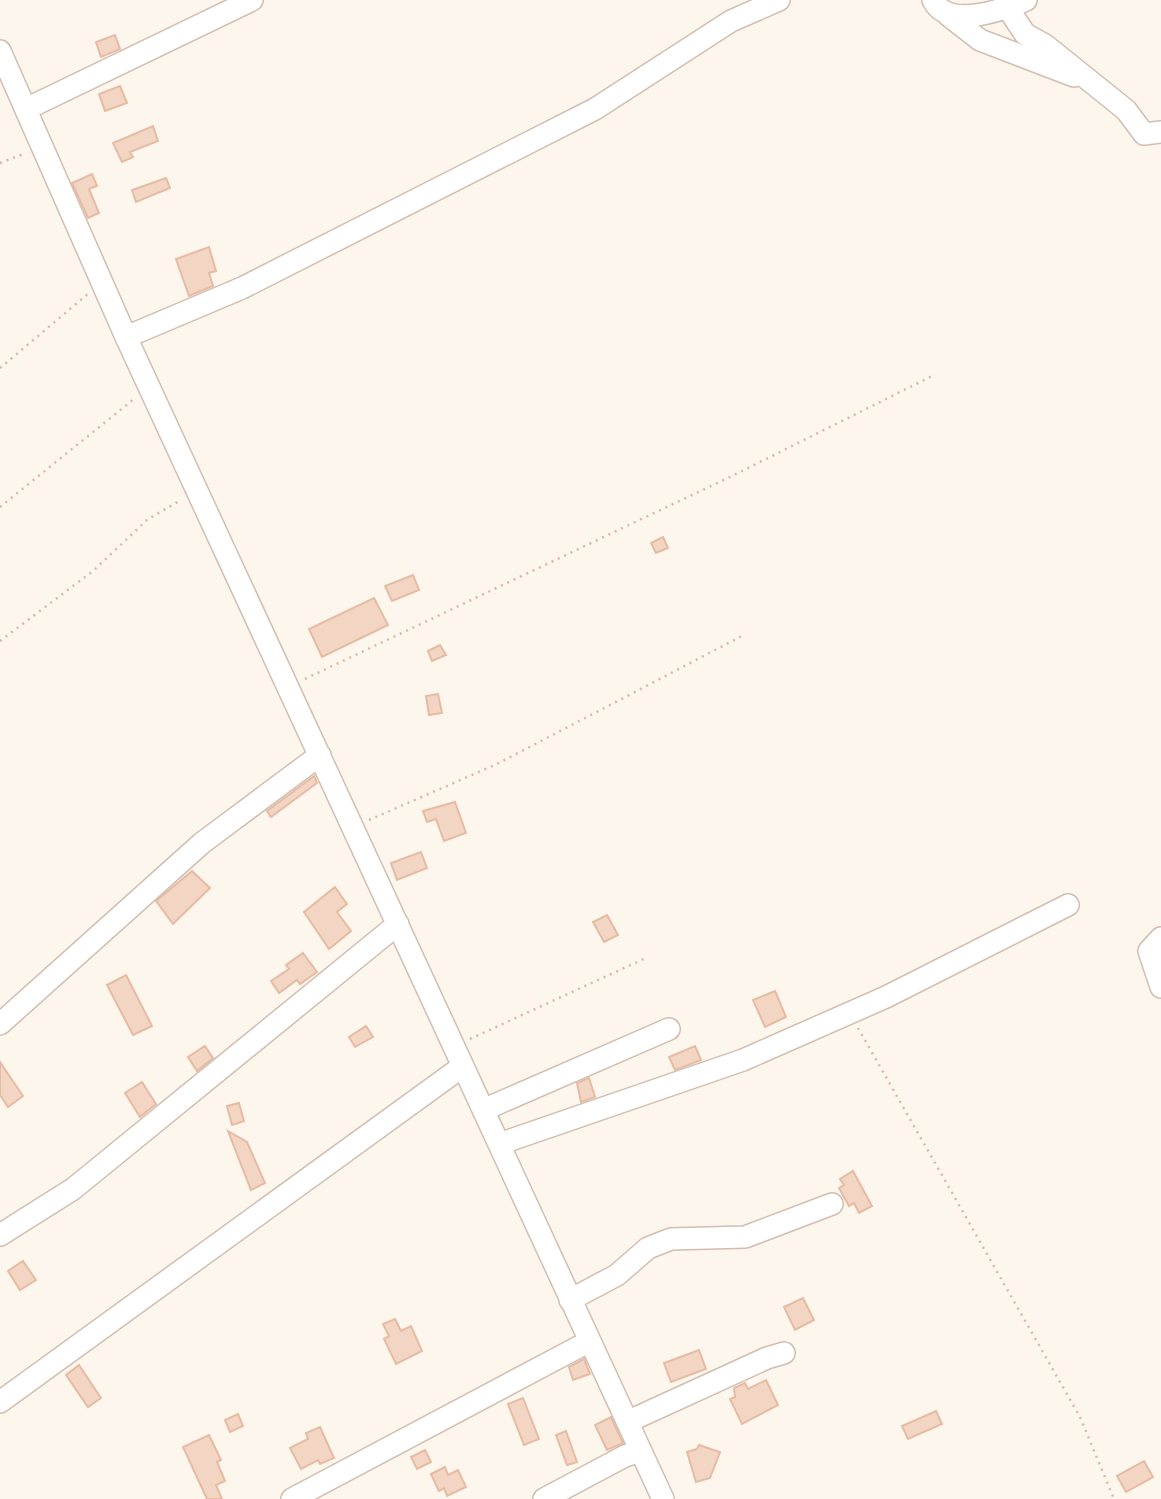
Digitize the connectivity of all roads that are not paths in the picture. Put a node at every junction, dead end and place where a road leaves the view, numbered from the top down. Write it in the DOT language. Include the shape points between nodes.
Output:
graph roads {
  1 [pos="251,0"];
  2 [pos="779,0"];
  3 [pos="933,0"];
  4 [pos="1018,5"];
  5 [pos="948,15"];
  6 [pos="0,51"];
  7 [pos="1089,82"];
  8 [pos="26,109"];
  9 [pos="1161,132"];
  10 [pos="127,337"];
  11 [pos="320,755"];
  12 [pos="1068,905"];
  13 [pos="398,924"];
  14 [pos="1161,938"];
  15 [pos="1161,987"];
  16 [pos="0,1024"];
  17 [pos="669,1028"];
  18 [pos="463,1066"];
  19 [pos="483,1110"];
  20 [pos="499,1144"];
  21 [pos="832,1204"];
  22 [pos="0,1235"];
  23 [pos="570,1300"];
  24 [pos="588,1342"];
  25 [pos="784,1353"];
  26 [pos="0,1402"];
  27 [pos="627,1422"];
  28 [pos="641,1451"];
  29 [pos="292,1499"];
  30 [pos="544,1499"];
  31 [pos="663,1499"];
  1 -- 8 [label="street"];
  2 -- 10 [label="street" via="731,21 571,122 242,288"];
  3 -- 5 [label="street" via="937,9"];
  4 -- 5 [label="street"];
  4 -- 7 [label="street" via="1025,34"];
  5 -- 7 [label="street" via="980,40"];
  6 -- 8 [label="street"];
  7 -- 9 [label="street" via="1126,110 1144,134"];
  8 -- 10 [label="street"];
  10 -- 11 [label="street"];
  11 -- 13 [label="street"];
  11 -- 16 [label="street" via="202,843"];
  12 -- 20 [label="street" via="743,1060"];
  13 -- 18 [label="street"];
  13 -- 22 [label="street" via="73,1189"];
  14 -- 15 [label="street" via="1149,951"];
  17 -- 19 [label="street"];
  18 -- 19 [label="street"];
  18 -- 26 [label="street"];
  19 -- 20 [label="street"];
  20 -- 23 [label="street"];
  21 -- 23 [label="street" via="745,1237 671,1239 648,1248 617,1275"];
  23 -- 24 [label="street"];
  24 -- 27 [label="street"];
  24 -- 29 [label="street"];
  25 -- 27 [label="street"];
  27 -- 28 [label="street"];
  28 -- 30 [label="street"];
  28 -- 31 [label="street"];
}
